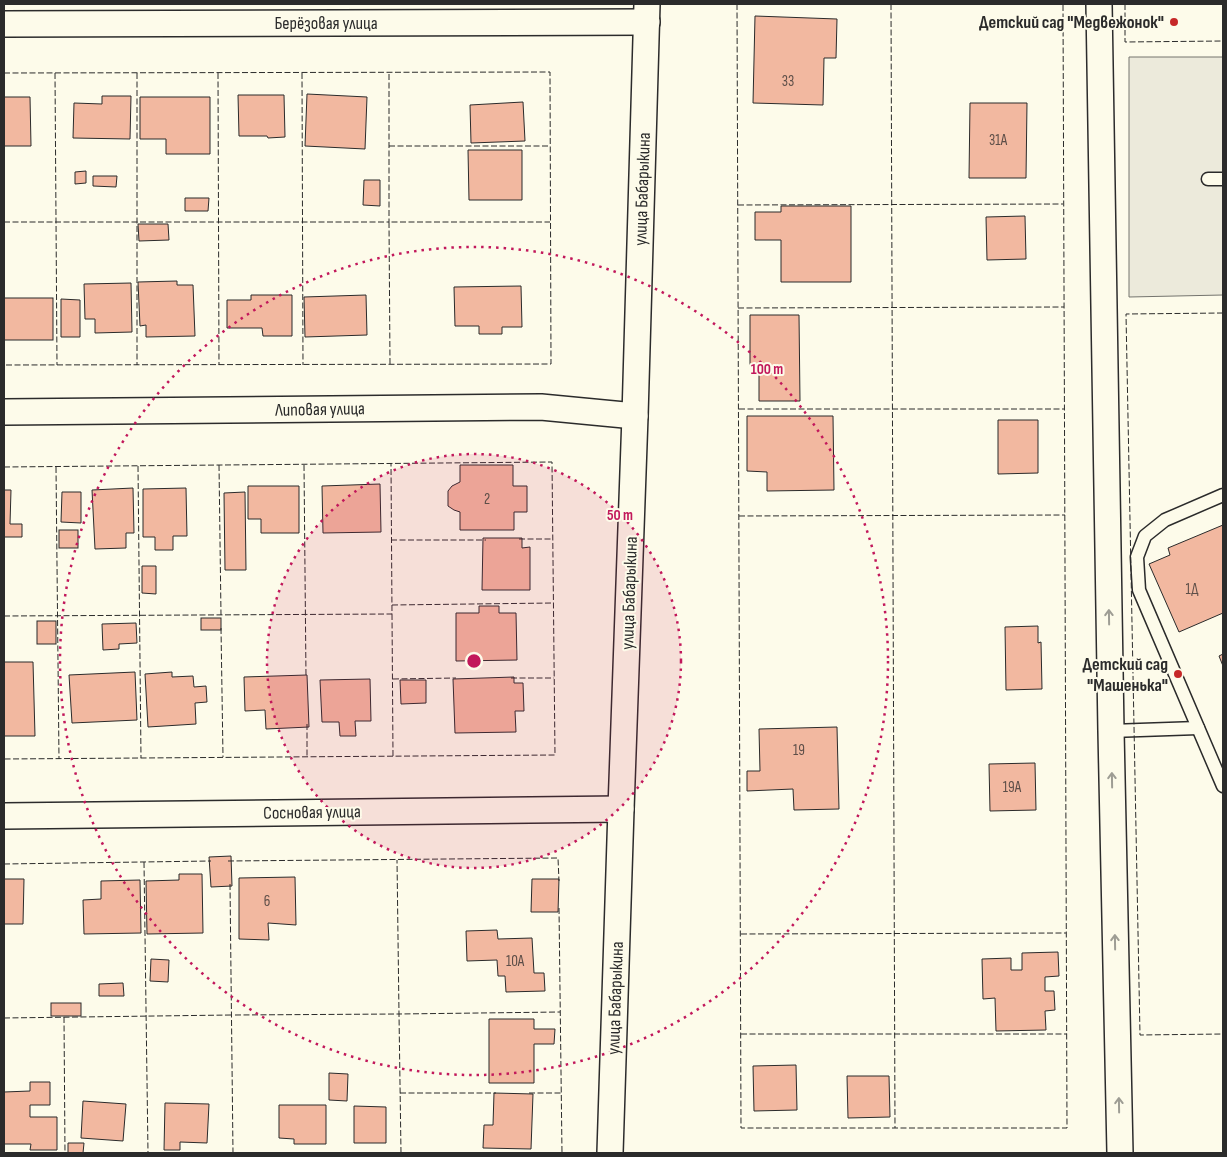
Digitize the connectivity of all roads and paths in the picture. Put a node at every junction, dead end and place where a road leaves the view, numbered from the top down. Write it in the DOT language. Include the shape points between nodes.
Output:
graph roads {
  1 [pos="1100,4"];
  2 [pos="647,13"];
  3 [pos="4,24"];
  4 [pos="1208,179"];
  5 [pos="1223,179"];
  6 [pos="4,412"];
  7 [pos="635,416"];
  8 [pos="1223,495"];
  9 [pos="1198,728"];
  10 [pos="1111,731"];
  11 [pos="1223,786"];
  12 [pos="621,809"];
  13 [pos="4,816"];
  14 [pos="610,1153"];
  15 [pos="1120,1153"];
  10 -- 1 [label="street, one-way"];
  2 -- 3 [label="street, Берёзовая улица"];
  2 -- 7 [label="street, улица Бабарыкина"];
  4 -- 5 [label="lane"];
  6 -- 7 [label="street, Липовая улица" via="541,407"];
  7 -- 12 [label="street, улица Бабарыкина"];
  8 -- 9 [label="lane" via="1164,520 1145,536 1137,557 1138,590"];
  9 -- 10 [label="lane"];
  9 -- 11 [label="lane"];
  15 -- 10 [label="street, one-way"];
  12 -- 13 [label="street, Сосновая улица"];
  12 -- 14 [label="street, улица Бабарыкина"];
}
